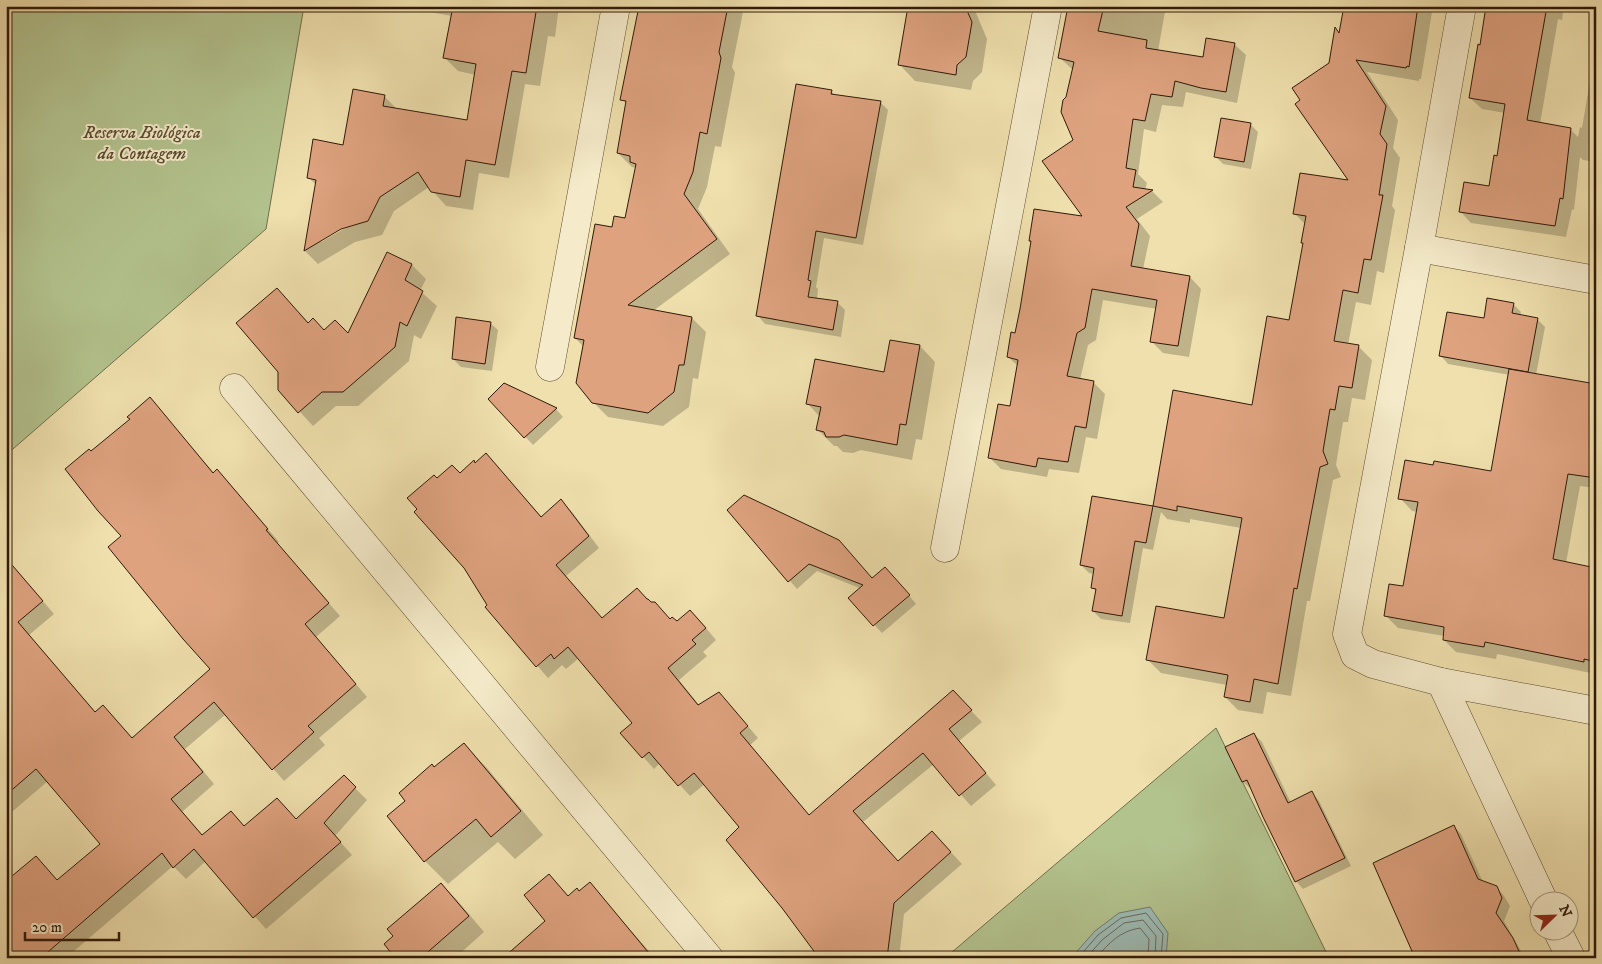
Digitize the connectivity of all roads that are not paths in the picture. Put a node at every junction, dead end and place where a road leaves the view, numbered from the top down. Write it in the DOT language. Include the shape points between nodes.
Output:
graph roads {
  1 [pos="616,6"];
  2 [pos="1048,6"];
  3 [pos="1462,6"];
  4 [pos="1419,248"];
  5 [pos="1596,280"];
  6 [pos="550,367"];
  7 [pos="234,388"];
  8 [pos="945,548"];
  9 [pos="1440,682"];
  10 [pos="1596,711"];
  11 [pos="1539,892"];
  12 [pos="1563,942"];
  13 [pos="709,958"];
  14 [pos="1570,958"];
  1 -- 6 [label="street"];
  2 -- 8 [label="street"];
  3 -- 4 [label="street"];
  4 -- 5 [label="street"];
  4 -- 9 [label="street" via="1347,634 1354,655 1373,664"];
  7 -- 13 [label="street"];
  9 -- 10 [label="street"];
  9 -- 11 [label="street"];
  12 -- 14 [label="street"];
}
